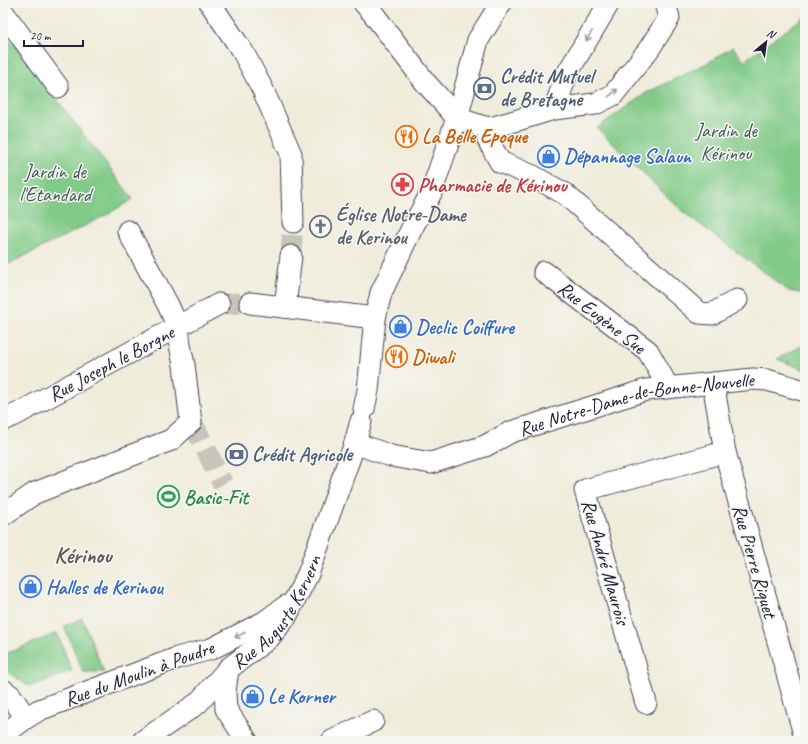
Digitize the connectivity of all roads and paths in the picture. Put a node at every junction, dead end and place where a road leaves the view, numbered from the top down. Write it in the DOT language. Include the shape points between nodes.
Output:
graph roads {
  1 [pos="210,3"];
  2 [pos="364,3"];
  3 [pos="501,3"];
  4 [pos="609,3"];
  5 [pos="671,8"];
  6 [pos="3,12"];
  7 [pos="58,87"];
  8 [pos="554,109"];
  9 [pos="457,118"];
  10 [pos="490,128"];
  11 [pos="293,222"];
  12 [pos="128,231"];
  13 [pos="290,256"];
  14 [pos="544,272"];
  15 [pos="737,300"];
  16 [pos="250,303"];
  17 [pos="219,304"];
  18 [pos="289,314"];
  19 [pos="375,318"];
  20 [pos="178,327"];
  21 [pos="713,383"];
  22 [pos="668,387"];
  23 [pos="805,391"];
  24 [pos="3,420"];
  25 [pos="355,443"];
  26 [pos="725,452"];
  27 [pos="3,514"];
  28 [pos="296,598"];
  29 [pos="210,648"];
  30 [pos="228,669"];
  31 [pos="3,690"];
  32 [pos="646,703"];
  33 [pos="26,718"];
  34 [pos="373,721"];
  35 [pos="3,735"];
  36 [pos="805,738"];
  37 [pos="143,741"];
  38 [pos="247,741"];
  39 [pos="332,741"];
  1 -- 11 [label="street" via="250,65 291,154"];
  2 -- 9 [label="street" via="425,82"];
  3 -- 9 [label="street, Rue Auguste Kervern" via="478,40"];
  4 -- 8 [label="street, one-way" via="568,72"];
  8 -- 5 [label="street, one-way" via="595,104 613,95 649,49"];
  6 -- 7 [label="street"];
  8 -- 10 [label="street"];
  9 -- 10 [label="street"];
  9 -- 19 [label="street, Rue Auguste Kervern" via="430,193 381,293"];
  10 -- 15 [label="street" via="488,140 500,162 533,176 565,194 699,313 712,314"];
  12 -- 20 [label="street"];
  13 -- 18 [label="street"];
  14 -- 22 [label="street, Rue Eugène Sue" via="648,351"];
  16 -- 18 [label="street"];
  17 -- 20 [label="street, Rue Joseph le Borgne"];
  18 -- 19 [label="street" via="332,321"];
  19 -- 25 [label="street, Rue Auguste Kervern" via="368,390"];
  20 -- 24 [label="street, Rue Joseph le Borgne"];
  20 -- 27 [label="street" via="191,422 170,440 35,493"];
  21 -- 22 [label="street, Rue Notre-Dame-de-Bonne-Nouvelle"];
  21 -- 23 [label="street, Rue Notre-Dame-de-Bonne-Nouvelle" via="767,380"];
  21 -- 26 [label="street, Rue Pierre Riquet"];
  22 -- 25 [label="street, Rue Notre-Dame-de-Bonne-Nouvelle" via="646,390 511,432 485,446 431,462 390,456"];
  25 -- 28 [label="street, Rue Auguste Kervern" via="308,574"];
  26 -- 32 [label="street, Rue André Maurois" via="586,490"];
  26 -- 36 [label="street, Rue Pierre Riquet"];
  28 -- 29 [label="street, Rue du Moulin à Poudre, one-way" via="264,622"];
  28 -- 30 [label="street, Rue Auguste Kervern" via="286,618 269,638"];
  29 -- 30 [label="street"];
  29 -- 33 [label="street, Rue du Moulin à Poudre" via="102,686 39,710"];
  30 -- 37 [label="street, Rue Auguste Kervern" via="198,703"];
  30 -- 38 [label="street" via="226,709"];
  31 -- 33 [label="street" via="11,696"];
  33 -- 35 [label="street, Rue du Moulin à Poudre"];
  34 -- 39 [label="street"];
}
